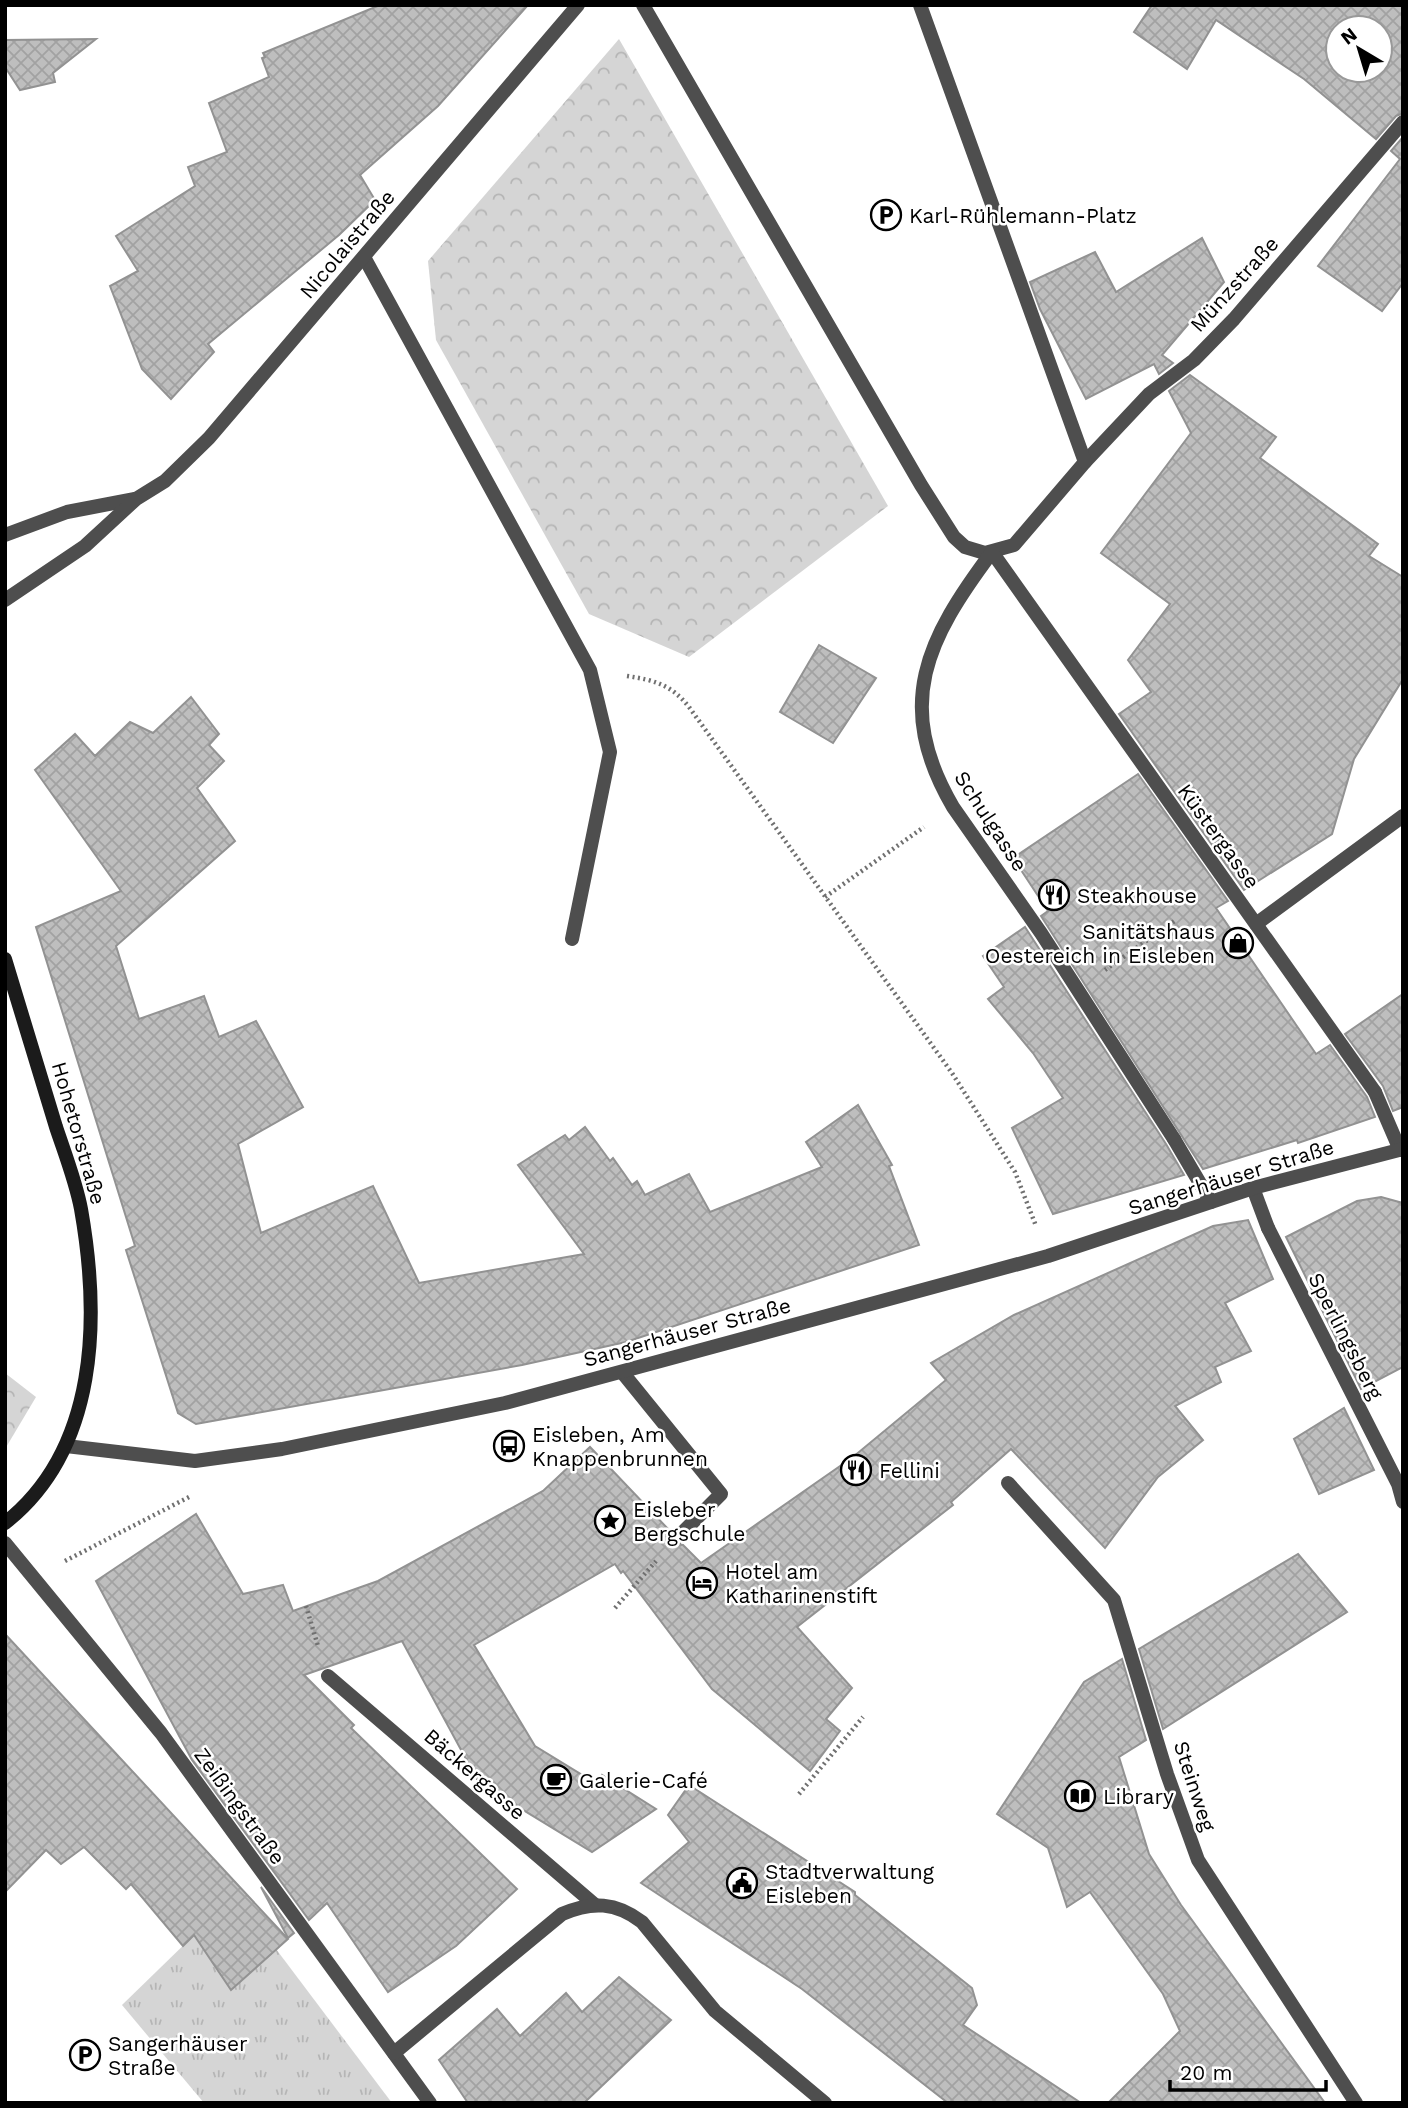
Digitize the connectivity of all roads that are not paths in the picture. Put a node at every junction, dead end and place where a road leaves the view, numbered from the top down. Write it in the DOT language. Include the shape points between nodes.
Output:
graph roads {
  1 [pos="578,5"];
  2 [pos="643,5"];
  3 [pos="920,5"];
  4 [pos="1403,122"];
  5 [pos="364,257"];
  6 [pos="1085,462"];
  7 [pos="136,499"];
  8 [pos="5,535"];
  9 [pos="992,552"];
  10 [pos="5,600"];
  11 [pos="1403,816"];
  12 [pos="1256,924"];
  13 [pos="572,939"];
  14 [pos="5,959"];
  15 [pos="1402,1149"];
  16 [pos="1253,1188"];
  17 [pos="1212,1202"];
  18 [pos="622,1372"];
  19 [pos="66,1446"];
  20 [pos="1007,1483"];
  21 [pos="1403,1502"];
  22 [pos="5,1523"];
  23 [pos="678,1537"];
  24 [pos="5,1544"];
  25 [pos="328,1676"];
  26 [pos="594,1904"];
  27 [pos="394,2053"];
  28 [pos="430,2103"];
  29 [pos="825,2103"];
  30 [pos="1356,2103"];
  1 -- 5 [label="street, Nicolaistraße"];
  2 -- 9 [label="street" via="933,504 960,544 973,552"];
  3 -- 6 [label="street"];
  4 -- 6 [label="street, Münzstraße" via="1234,319 1194,360 1149,394"];
  5 -- 7 [label="street, Nicolaistraße" via="209,438 165,481"];
  5 -- 13 [label="street" via="590,670 610,752"];
  6 -- 9 [label="street" via="1014,545"];
  7 -- 8 [label="street, Nicolaistraße" via="67,512"];
  7 -- 10 [label="street, Nicolaistraße" via="85,546"];
  9 -- 12 [label="street, Küstergasse"];
  9 -- 17 [label="street, Schulgasse" via="940,629 924,680 923,730 933,767 953,807 1078,989"];
  11 -- 12 [label="street"];
  12 -- 15 [label="street, Küstergasse" via="1375,1092"];
  14 -- 19 [label="main road, Hohetorstraße" via="81,1207 89,1345 85,1393"];
  15 -- 16 [label="street, Sangerhäuser Straße"];
  16 -- 17 [label="street, Sangerhäuser Straße"];
  16 -- 21 [label="street, Sperlingsberg" via="1268,1228"];
  17 -- 18 [label="street, Sangerhäuser Straße" via="1048,1256"];
  18 -- 19 [label="street, Sangerhäuser Straße" via="505,1403 282,1449 195,1461"];
  18 -- 23 [label="street" via="721,1494"];
  19 -- 22 [label="main road" via="34,1497"];
  20 -- 30 [label="street, Steinweg" via="1114,1600 1198,1860"];
  24 -- 27 [label="street, Zeißingstraße" via="161,1733"];
  25 -- 26 [label="street, Bäckergasse"];
  26 -- 27 [label="street" via="562,1914 546,1925"];
  26 -- 29 [label="street, Bäckergasse" via="617,1907 642,1922 715,2011"];
  27 -- 28 [label="street, Zeißingstraße"];
}
